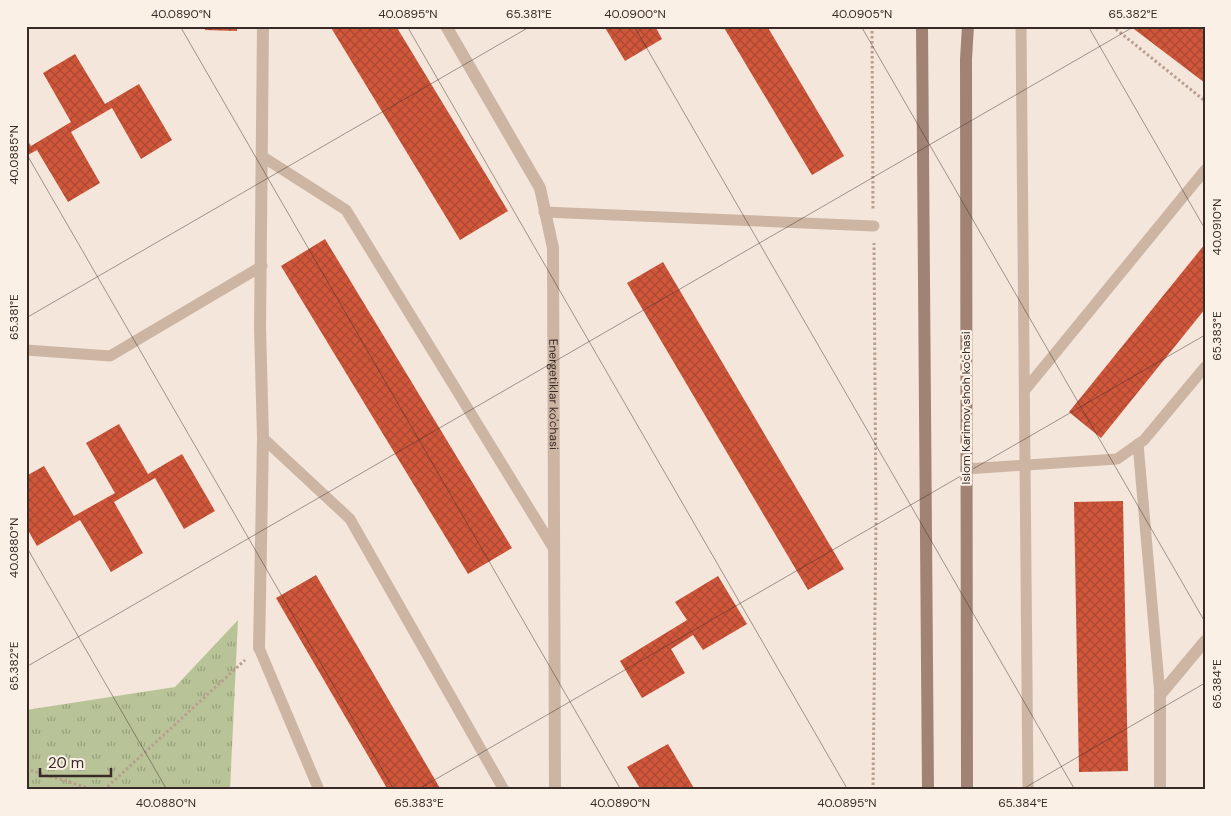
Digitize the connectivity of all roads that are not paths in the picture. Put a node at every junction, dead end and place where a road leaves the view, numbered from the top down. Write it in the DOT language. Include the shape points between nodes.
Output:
graph roads {
  1 [pos="263,26"];
  2 [pos="446,26"];
  3 [pos="922,26"];
  4 [pos="968,26"];
  5 [pos="1021,26"];
  6 [pos="263,158"];
  7 [pos="1205,170"];
  8 [pos="544,212"];
  9 [pos="874,226"];
  10 [pos="262,266"];
  11 [pos="26,350"];
  12 [pos="1205,367"];
  13 [pos="1025,390"];
  14 [pos="263,438"];
  15 [pos="1138,444"];
  16 [pos="1025,463"];
  17 [pos="966,469"];
  18 [pos="554,549"];
  19 [pos="1205,641"];
  20 [pos="259,648"];
  21 [pos="1160,695"];
  22 [pos="320,790"];
  23 [pos="504,790"];
  24 [pos="554,790"];
  25 [pos="928,790"];
  26 [pos="967,790"];
  27 [pos="1028,790"];
  28 [pos="1160,790"];
  1 -- 6 [label="street"];
  2 -- 8 [label="street, Energetiklar ko'chasi" via="540,188"];
  3 -- 25 [label="main road"];
  4 -- 17 [label="main road, Islom Karimov shoh ko'chasi"];
  5 -- 13 [label="lane"];
  6 -- 10 [label="street"];
  6 -- 18 [label="lane" via="346,210"];
  7 -- 13 [label="lane"];
  8 -- 9 [label="lane"];
  8 -- 18 [label="street, Energetiklar ko'chasi" via="553,248"];
  10 -- 11 [label="lane" via="110,356"];
  10 -- 14 [label="street"];
  12 -- 15 [label="lane"];
  13 -- 16 [label="lane"];
  14 -- 20 [label="street"];
  14 -- 23 [label="lane" via="350,519"];
  15 -- 16 [label="lane" via="1117,458"];
  15 -- 21 [label="lane"];
  16 -- 17 [label="lane"];
  16 -- 27 [label="lane"];
  17 -- 26 [label="main road, Islom Karimov shoh ko'chasi"];
  18 -- 24 [label="street, Energetiklar ko'chasi"];
  19 -- 21 [label="street"];
  20 -- 22 [label="lane"];
  21 -- 28 [label="street"];
}
